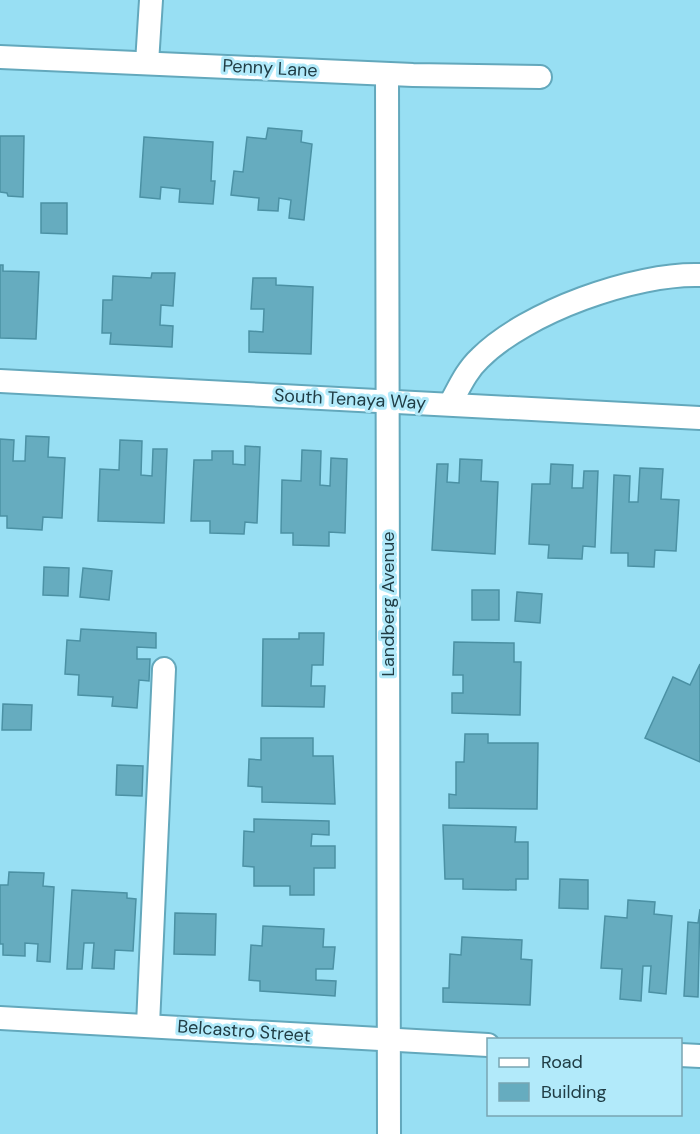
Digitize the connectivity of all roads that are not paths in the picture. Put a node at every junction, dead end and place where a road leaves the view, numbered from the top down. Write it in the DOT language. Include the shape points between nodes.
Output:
graph roads {
  1 [pos="152,0"];
  2 [pos="0,57"];
  3 [pos="147,63"];
  4 [pos="387,74"];
  5 [pos="540,77"];
  6 [pos="700,275"];
  7 [pos="0,381"];
  8 [pos="387,401"];
  9 [pos="450,404"];
  10 [pos="700,418"];
  11 [pos="164,669"];
  12 [pos="0,1018"];
  13 [pos="148,1025"];
  14 [pos="388,1041"];
  15 [pos="487,1046"];
  16 [pos="682,1055"];
  17 [pos="700,1056"];
  18 [pos="389,1134"];
  1 -- 3 [label="street"];
  2 -- 3 [label="street, Penny Lane"];
  3 -- 4 [label="street, Penny Lane"];
  4 -- 5 [label="street, Penny Lane"];
  4 -- 8 [label="street, Landberg Avenue"];
  6 -- 9 [label="street" via="680,274 580,299 519,330 481,356 467,372"];
  7 -- 8 [label="street, South Tenaya Way"];
  8 -- 9 [label="street, South Tenaya Way"];
  8 -- 14 [label="street, Landberg Avenue"];
  9 -- 10 [label="street, South Tenaya Way"];
  11 -- 13 [label="street"];
  12 -- 13 [label="street, Belcastro Street"];
  13 -- 14 [label="street, Belcastro Street"];
  14 -- 15 [label="street, Belcastro Street"];
  14 -- 18 [label="street, Landberg Avenue"];
  16 -- 17 [label="street"];
}
